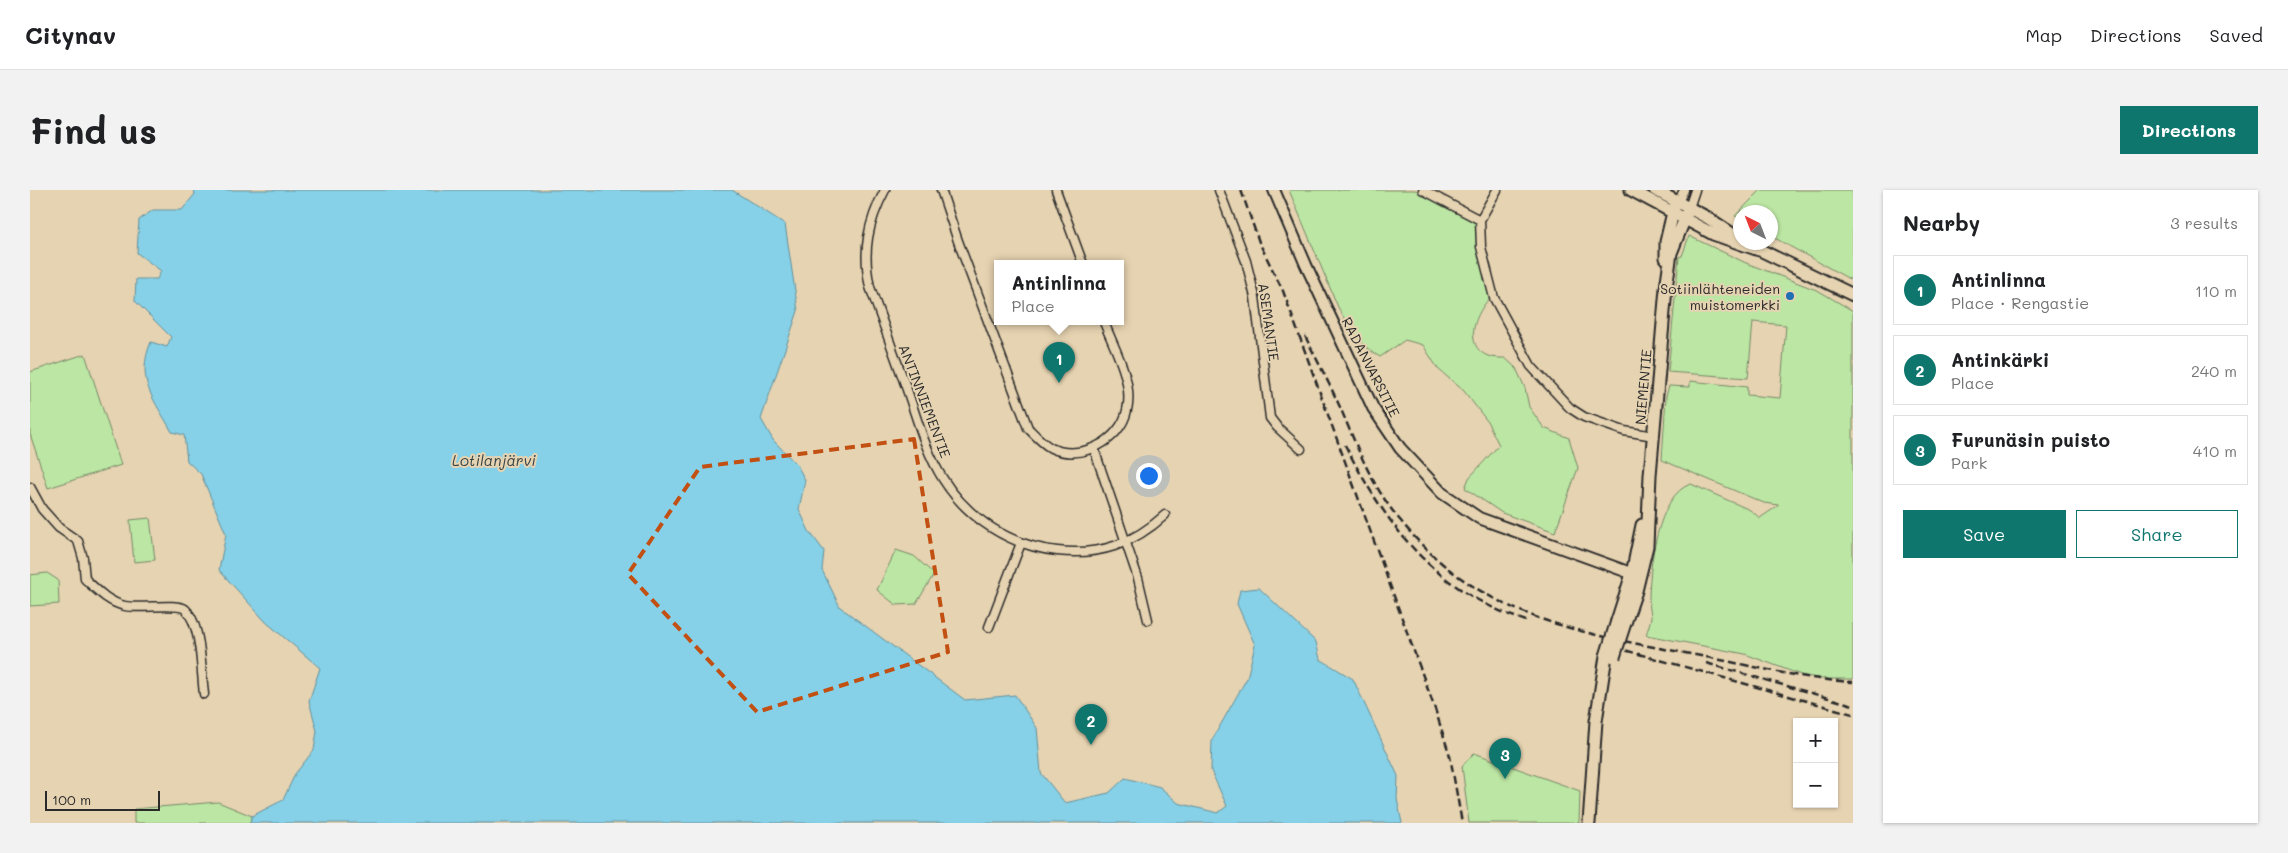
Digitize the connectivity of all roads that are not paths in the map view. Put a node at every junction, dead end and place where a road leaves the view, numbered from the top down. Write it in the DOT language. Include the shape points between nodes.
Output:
graph roads {
  1 [pos="885,190"];
  2 [pos="941,190"];
  3 [pos="1056,190"];
  4 [pos="1219,190"];
  5 [pos="1274,190"];
  6 [pos="1423,190"];
  7 [pos="1497,190"];
  8 [pos="1631,190"];
  9 [pos="1655,190"];
  10 [pos="1684,190"];
  11 [pos="1695,190"];
  12 [pos="1678,202"];
  13 [pos="1689,208"];
  14 [pos="1672,213"];
  15 [pos="1480,220"];
  16 [pos="1684,220"];
  17 [pos="1733,235"];
  18 [pos="1733,241"];
  19 [pos="1759,250"];
  20 [pos="1082,260"];
  21 [pos="1667,279"];
  22 [pos="1837,289"];
  23 [pos="1853,295"];
  24 [pos="1853,299"];
  25 [pos="1105,325"];
  26 [pos="1654,436"];
  27 [pos="1094,449"];
  28 [pos="1301,449"];
  29 [pos="30,487"];
  30 [pos="1165,515"];
  31 [pos="1124,542"];
  32 [pos="1020,543"];
  33 [pos="1637,571"];
  34 [pos="1148,620"];
  35 [pos="990,627"];
  36 [pos="204,694"];
  37 [pos="1589,823"];
  1 -- 32 [label="street, ANTINNIEMENTIE" via="868,229 866,268 882,323 929,452 942,478 958,499 982,522"];
  2 -- 27 [label="street" via="1028,428 1052,449 1070,452"];
  3 -- 20 [label="street"];
  4 -- 28 [label="street, ASEMANTIE" via="1246,261 1255,297 1270,418"];
  5 -- 33 [label="street, RADANVARSITIE" via="1373,408 1400,448 1442,493 1479,518"];
  6 -- 15 [label="street"];
  7 -- 15 [label="street"];
  8 -- 14 [label="main road"];
  9 -- 12 [label="main road"];
  10 -- 12 [label="street"];
  11 -- 13 [label="street"];
  12 -- 13 [label="main road"];
  12 -- 14 [label="main road, NIEMENTIE"];
  13 -- 16 [label="main road, NIEMENTIE"];
  13 -- 17 [label="main road"];
  14 -- 16 [label="main road"];
  14 -- 21 [label="main road, NIEMENTIE" via="1666,242"];
  15 -- 26 [label="street" via="1481,247 1494,298 1531,366 1570,408 1584,418 1624,431"];
  16 -- 18 [label="main road"];
  16 -- 21 [label="main road, NIEMENTIE" via="1671,252"];
  19 -- 22 [label="main road"];
  21 -- 26 [label="main road, NIEMENTIE"];
  22 -- 23 [label="main road"];
  22 -- 24 [label="main road"];
  25 -- 27 [label="street" via="1128,389 1128,410 1120,429"];
  26 -- 33 [label="main road, NIEMENTIE" via="1649,497"];
  27 -- 31 [label="street"];
  29 -- 36 [label="street" via="42,509 59,528 78,542 84,578 103,596 125,606 154,608 174,605 185,608 197,632"];
  30 -- 31 [label="street, ANTINNIEMENTIE"];
  31 -- 32 [label="street, ANTINNIEMENTIE" via="1100,552 1077,554 1043,550"];
  31 -- 34 [label="street" via="1138,578"];
  32 -- 35 [label="street"];
  33 -- 37 [label="main road, NIEMENTIE, bridge" via="1604,675 1596,721"];
}
